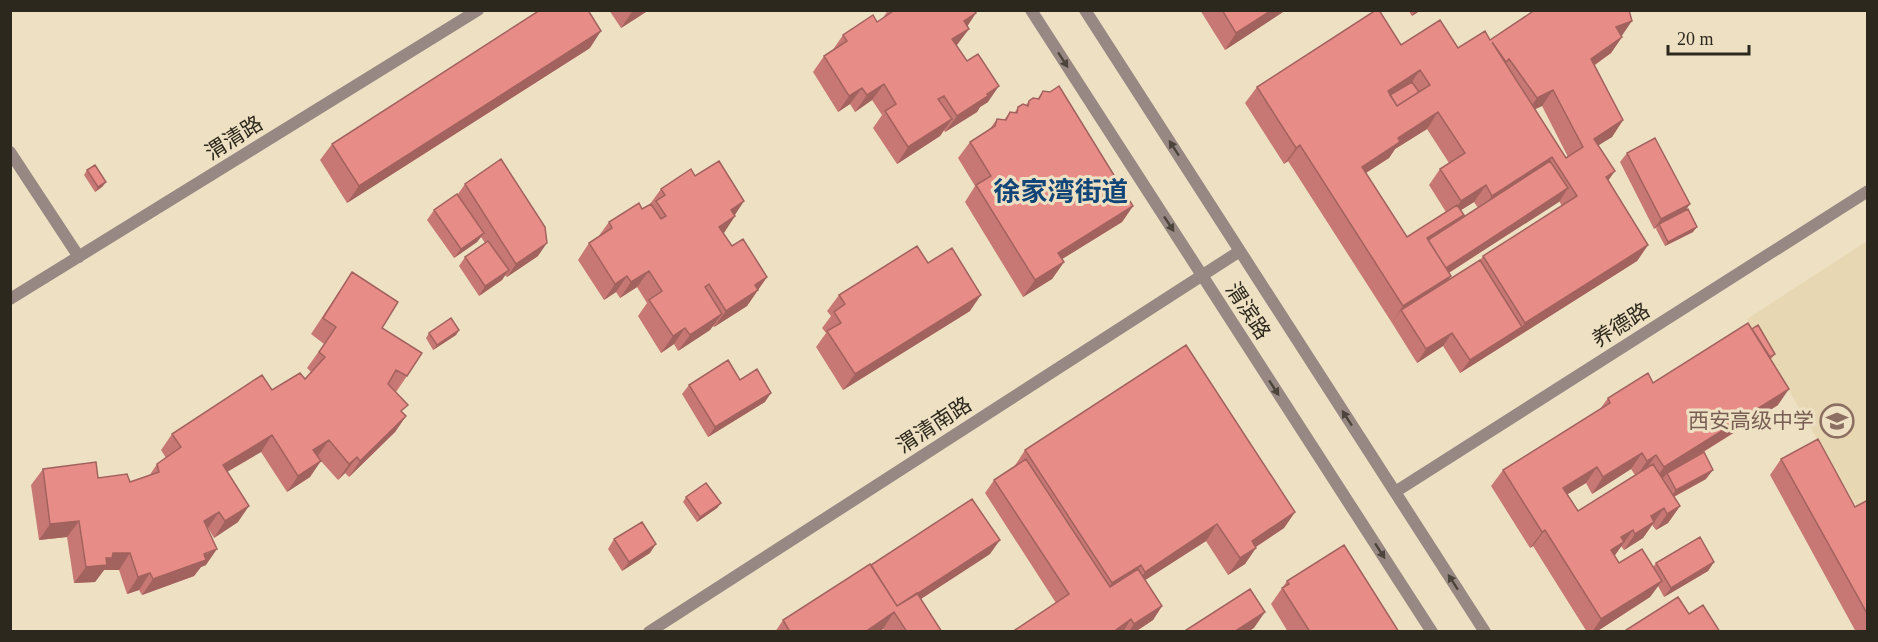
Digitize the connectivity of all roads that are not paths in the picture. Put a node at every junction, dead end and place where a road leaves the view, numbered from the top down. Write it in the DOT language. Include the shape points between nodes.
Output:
graph roads {
  1 [pos="478,10"];
  2 [pos="1031,10"];
  3 [pos="1085,10"];
  4 [pos="10,152"];
  5 [pos="1868,191"];
  6 [pos="1240,251"];
  7 [pos="79,257"];
  8 [pos="1202,275"];
  9 [pos="10,299"];
  10 [pos="1395,492"];
  11 [pos="649,632"];
  12 [pos="1432,632"];
  13 [pos="1485,632"];
  1 -- 7 [label="street, 渭清路"];
  2 -- 8 [label="street, 渭滨路, one-way"];
  6 -- 3 [label="street, 渭滨路, one-way"];
  4 -- 7 [label="street"];
  5 -- 10 [label="street, 养德路"];
  6 -- 8 [label="street, 渭清南路"];
  10 -- 6 [label="street, 渭滨路, one-way"];
  7 -- 9 [label="street, 渭清路"];
  8 -- 11 [label="street, 渭清南路"];
  8 -- 12 [label="street, 渭滨路, one-way"];
  13 -- 10 [label="street, 渭滨路, one-way"];
}
